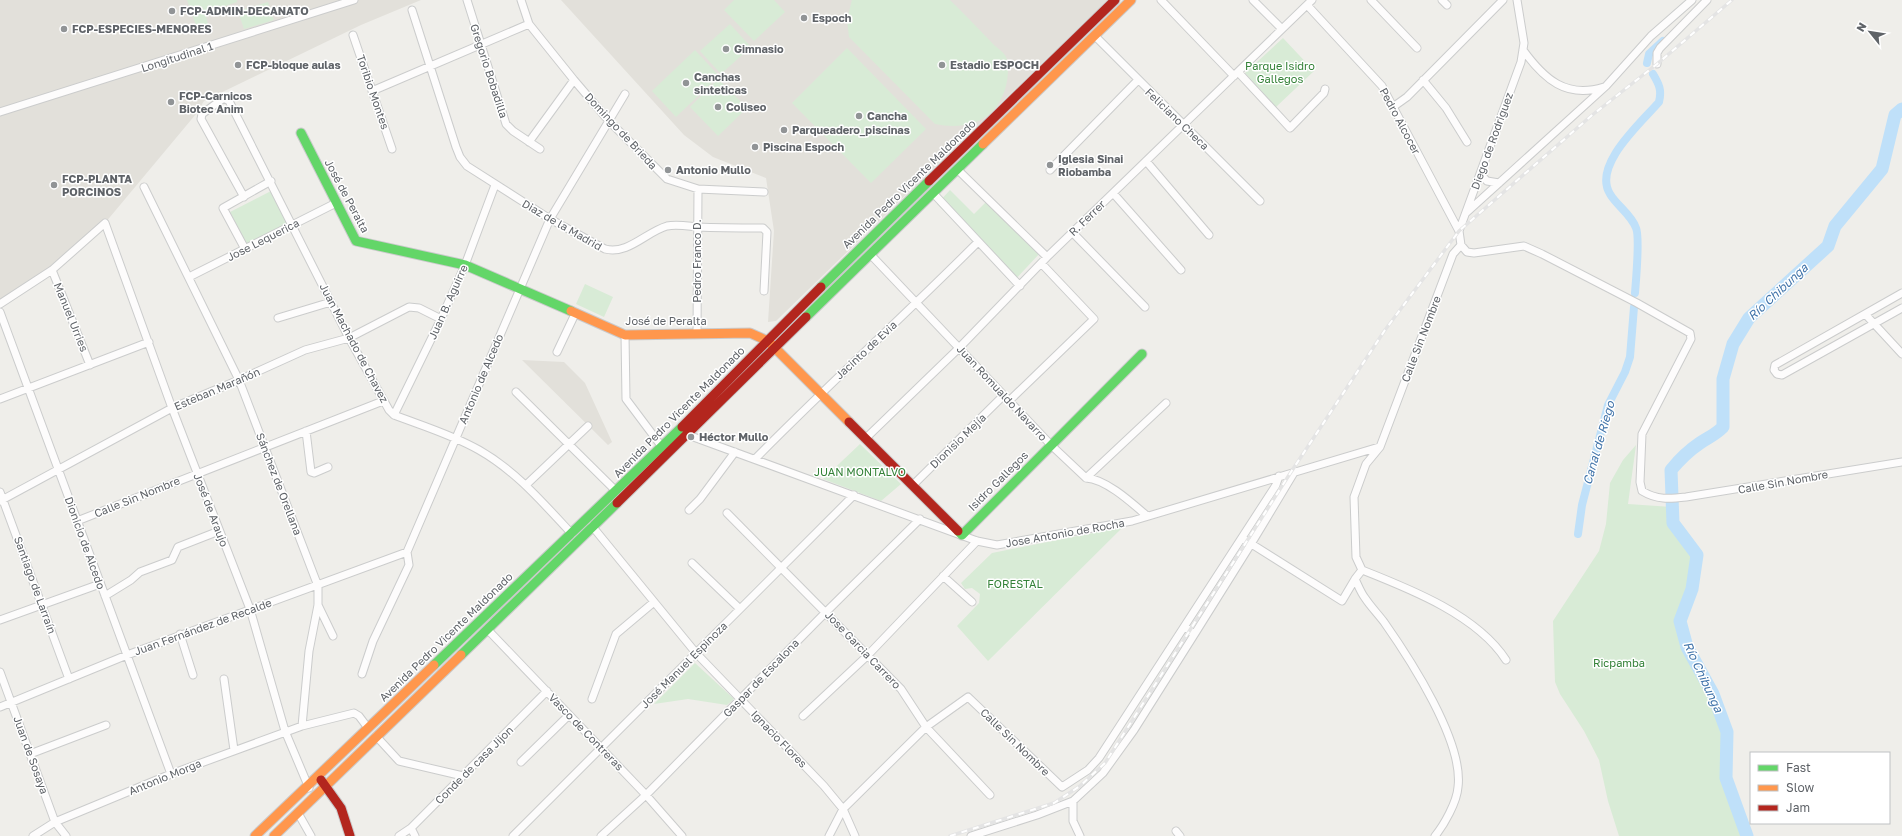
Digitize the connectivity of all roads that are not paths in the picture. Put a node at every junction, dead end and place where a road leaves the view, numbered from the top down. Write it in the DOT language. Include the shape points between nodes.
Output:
graph roads {
  1 [pos="354,0"];
  2 [pos="467,0"];
  3 [pos="521,0"];
  4 [pos="1115,0"];
  5 [pos="1131,0"];
  6 [pos="1161,0"];
  7 [pos="1253,0"];
  8 [pos="1371,0"];
  9 [pos="1503,0"];
  10 [pos="1517,0"];
  11 [pos="1692,0"];
  12 [pos="1707,0"];
  13 [pos="1310,2"];
  14 [pos="412,10"];
  15 [pos="529,24"];
  16 [pos="1282,29"];
  17 [pos="353,35"];
  18 [pos="1095,36"];
  19 [pos="481,44"];
  20 [pos="1416,48"];
  21 [pos="1523,50"];
  22 [pos="1657,64"];
  23 [pos="430,66"];
  24 [pos="1236,74"];
  25 [pos="574,80"];
  26 [pos="1138,80"];
  27 [pos="1423,80"];
  28 [pos="1606,86"];
  29 [pos="1325,89"];
  30 [pos="372,91"];
  31 [pos="625,94"];
  32 [pos="1393,107"];
  33 [pos="0,112"];
  34 [pos="609,121"];
  35 [pos="1184,125"];
  36 [pos="301,132"];
  37 [pos="528,142"];
  38 [pos="1468,142"];
  39 [pos="392,149"];
  40 [pos="540,149"];
  41 [pos="1146,161"];
  42 [pos="957,169"];
  43 [pos="1050,170"];
  44 [pos="1480,174"];
  45 [pos="271,181"];
  46 [pos="1499,183"];
  47 [pos="496,185"];
  48 [pos="144,187"];
  49 [pos="698,189"];
  50 [pos="764,192"];
  51 [pos="933,193"];
  52 [pos="1114,193"];
  53 [pos="244,197"];
  54 [pos="1260,201"];
  55 [pos="336,203"];
  56 [pos="1466,213"];
  57 [pos="550,219"];
  58 [pos="293,225"];
  59 [pos="698,227"];
  60 [pos="1459,231"];
  61 [pos="1072,232"];
  62 [pos="1209,235"];
  63 [pos="978,242"];
  64 [pos="1460,245"];
  65 [pos="245,249"];
  66 [pos="870,254"];
  67 [pos="1047,257"];
  68 [pos="1041,263"];
  69 [pos="465,265"];
  70 [pos="52,270"];
  71 [pos="1181,270"];
  72 [pos="189,277"];
  73 [pos="1020,286"];
  74 [pos="519,289"];
  75 [pos="764,291"];
  76 [pos="1902,294"];
  77 [pos="331,302"];
  78 [pos="917,303"];
  79 [pos="0,304"];
  80 [pos="1145,307"];
  81 [pos="1902,308"];
  82 [pos="0,312"];
  83 [pos="574,314"];
  84 [pos="1866,315"];
  85 [pos="278,318"];
  86 [pos="441,319"];
  87 [pos="1874,324"];
  88 [pos="697,333"];
  89 [pos="625,335"];
  90 [pos="349,338"];
  91 [pos="768,341"];
  92 [pos="149,342"];
  93 [pos="776,348"];
  94 [pos="959,348"];
  95 [pos="557,352"];
  96 [pos="1142,354"];
  97 [pos="1902,354"];
  98 [pos="90,365"];
  99 [pos="239,380"];
  100 [pos="28,388"];
  101 [pos="516,392"];
  102 [pos="820,394"];
  103 [pos="1007,398"];
  104 [pos="0,400"];
  105 [pos="383,400"];
  106 [pos="1166,403"];
  107 [pos="172,408"];
  108 [pos="394,415"];
  109 [pos="588,426"];
  110 [pos="306,431"];
  111 [pos="688,435"];
  112 [pos="455,438"];
  113 [pos="865,439"];
  114 [pos="568,444"];
  115 [pos="1051,445"];
  116 [pos="264,447"];
  117 [pos="662,447"];
  118 [pos="1380,447"];
  119 [pos="735,452"];
  120 [pos="755,459"];
  121 [pos="1902,462"];
  122 [pos="328,466"];
  123 [pos="58,469"];
  124 [pos="1296,471"];
  125 [pos="197,473"];
  126 [pos="1278,476"];
  127 [pos="1086,478"];
  128 [pos="526,485"];
  129 [pos="912,486"];
  130 [pos="616,491"];
  131 [pos="0,492"];
  132 [pos="854,495"];
  133 [pos="1,501"];
  134 [pos="689,510"];
  135 [pos="727,513"];
  136 [pos="1148,516"];
  137 [pos="920,519"];
  138 [pos="77,521"];
  139 [pos="592,526"];
  140 [pos="220,531"];
  141 [pos="572,534"];
  142 [pos="962,535"];
  143 [pos="1242,538"];
  144 [pos="977,541"];
  145 [pos="1252,544"];
  146 [pos="408,552"];
  147 [pos="692,563"];
  148 [pos="782,566"];
  149 [pos="1362,570"];
  150 [pos="943,576"];
  151 [pos="1355,579"];
  152 [pos="100,584"];
  153 [pos="318,586"];
  154 [pos="105,596"];
  155 [pos="654,602"];
  156 [pos="972,602"];
  157 [pos="42,605"];
  158 [pos="318,605"];
  159 [pos="250,609"];
  160 [pos="740,609"];
  161 [pos="826,612"];
  162 [pos="0,620"];
  163 [pos="1185,626"];
  164 [pos="487,629"];
  165 [pos="180,634"];
  166 [pos="1194,635"];
  167 [pos="333,636"];
  168 [pos="696,653"];
  169 [pos="127,655"];
  170 [pos="867,656"];
  171 [pos="1506,660"];
  172 [pos="0,672"];
  173 [pos="362,674"];
  174 [pos="193,675"];
  175 [pos="69,679"];
  176 [pos="224,679"];
  177 [pos="547,691"];
  178 [pos="592,699"];
  179 [pos="740,699"];
  180 [pos="12,702"];
  181 [pos="0,707"];
  182 [pos="569,714"];
  183 [pos="803,716"];
  184 [pos="106,725"];
  185 [pos="302,726"];
  186 [pos="926,727"];
  187 [pos="368,728"];
  188 [pos="285,731"];
  189 [pos="376,736"];
  190 [pos="601,748"];
  191 [pos="234,750"];
  192 [pos="30,754"];
  193 [pos="520,762"];
  194 [pos="171,774"];
  195 [pos="463,776"];
  196 [pos="318,777"];
  197 [pos="326,786"];
  198 [pos="308,787"];
  199 [pos="646,795"];
  200 [pos="990,795"];
  201 [pos="314,797"];
  202 [pos="1073,801"];
  203 [pos="844,809"];
  204 [pos="298,813"];
  205 [pos="55,822"];
  206 [pos="411,828"];
  207 [pos="33,836"];
  208 [pos="66,836"];
  209 [pos="255,836"];
  210 [pos="274,836"];
  211 [pos="311,836"];
  212 [pos="350,836"];
  213 [pos="399,836"];
  214 [pos="416,836"];
  215 [pos="514,836"];
  216 [pos="601,836"];
  217 [pos="682,836"];
  218 [pos="830,836"];
  219 [pos="855,836"];
  220 [pos="971,836"];
  221 [pos="1080,836"];
  222 [pos="1435,836"];
  1 -- 33 [label="street, Longitudinal 1"];
  2 -- 19 [label="street, Gregorio Bobadilla"];
  3 -- 15 [label="street, Domingo de Brieda"];
  4 -- 91 [label="main road, Avenida Pedro Vicente Maldonado"];
  5 -- 18 [label="main road, Avenida Pedro Vicente Maldonado"];
  6 -- 24 [label="street"];
  7 -- 16 [label="street"];
  8 -- 20 [label="street"];
  9 -- 27 [label="street" via="1467,39"];
  10 -- 21 [label="street, Diego de Rodriguez"];
  11 -- 28 [label="street" via="1651,36"];
  12 -- 22 [label="street" via="1660,48 1657,53"];
  13 -- 16 [label="street, R. Ferrer"];
  13 -- 32 [label="street, Pedro Alcocer" via="1382,86"];
  14 -- 23 [label="street, Diaz de la Madrid"];
  15 -- 19 [label="street"];
  15 -- 25 [label="street, Domingo de Brieda"];
  16 -- 24 [label="street, R. Ferrer"];
  17 -- 30 [label="street, Toribio Montes"];
  18 -- 26 [label="street, Feliciano Checa"];
  18 -- 42 [label="main road, Avenida Pedro Vicente Maldonado"];
  19 -- 23 [label="street"];
  19 -- 37 [label="street, Gregorio Bobadilla" via="506,124"];
  21 -- 28 [label="street" via="1547,79 1561,87 1590,92"];
  21 -- 44 [label="street, Diego de Rodriguez" via="1521,62"];
  23 -- 30 [label="street"];
  23 -- 47 [label="street, Diaz de la Madrid" via="460,157 467,166"];
  24 -- 29 [label="street" via="1290,128"];
  24 -- 35 [label="street, R. Ferrer"];
  25 -- 34 [label="street, Domingo de Brieda"];
  25 -- 37 [label="street"];
  26 -- 35 [label="street, Feliciano Checa"];
  26 -- 43 [label="street"];
  27 -- 32 [label="street"];
  27 -- 38 [label="street" via="1446,108"];
  28 -- 46 [label="street"];
  30 -- 39 [label="street, Toribio Montes"];
  31 -- 34 [label="street, Antonio de Alcedo"];
  32 -- 60 [label="street, Pedro Alcocer"];
  34 -- 49 [label="street, Domingo de Brieda" via="668,179"];
  34 -- 57 [label="street, Antonio de Alcedo"];
  35 -- 41 [label="street, R. Ferrer"];
  35 -- 54 [label="street, Feliciano Checa"];
  36 -- 55 [label="main road, José de Peralta"];
  37 -- 40 [label="street, Gregorio Bobadilla"];
  41 -- 52 [label="street, R. Ferrer"];
  41 -- 62 [label="street"];
  42 -- 51 [label="main road, Avenida Pedro Vicente Maldonado"];
  42 -- 67 [label="street"];
  44 -- 46 [label="street" via="1487,181"];
  44 -- 56 [label="street, Diego de Rodriguez"];
  45 -- 53 [label="street"];
  45 -- 53 [label="street, Juan Machado de Chavez" via="229,101 224,98 202,114 201,119"];
  45 -- 58 [label="street, Juan Machado de Chavez"];
  46 -- 56 [label="street"];
  47 -- 57 [label="street, Diaz de la Madrid"];
  47 -- 69 [label="street, Juan B. Aguirre"];
  48 -- 72 [label="street, Sánchez de Orellana"];
  49 -- 50 [label="street, Domingo de Brieda"];
  49 -- 59 [label="street, Pedro Franco D."];
  51 -- 63 [label="street"];
  51 -- 66 [label="main road, Avenida Pedro Vicente Maldonado"];
  52 -- 61 [label="street, R. Ferrer"];
  52 -- 71 [label="street"];
  53 -- 65 [label="street" via="223,208"];
  55 -- 58 [label="street, Jose Lequerica"];
  55 -- 69 [label="main road, José de Peralta" via="356,242"];
  56 -- 60 [label="street, Diego de Rodriguez"];
  57 -- 59 [label="street, Diaz de la Madrid" via="613,251 621,250 666,227"];
  57 -- 74 [label="street, Antonio de Alcedo"];
  58 -- 65 [label="street, Jose Lequerica"];
  58 -- 77 [label="street, Juan Machado de Chavez"];
  59 -- 75 [label="street, Diaz de la Madrid" via="765,230 767,232"];
  59 -- 88 [label="street, Pedro Franco D."];
  60 -- 64 [label="street"];
  61 -- 67 [label="street, R. Ferrer"];
  61 -- 80 [label="street"];
  63 -- 73 [label="street"];
  63 -- 78 [label="street, Jacinto de Evia"];
  64 -- 118 [label="street, Calle Sin Nombre" via="1453,254"];
  64 -- 121 [label="street, Calle Sin Nombre" via="1467,252 1474,253 1524,246 1690,333 1691,339 1642,434 1640,482 1642,490 1651,496 1663,499 1686,497"];
  65 -- 72 [label="street, Jose Lequerica"];
  66 -- 78 [label="street, Juan Romualdo Navarro"];
  66 -- 93 [label="main road, Avenida Pedro Vicente Maldonado"];
  67 -- 68 [label="street, R. Ferrer"];
  68 -- 73 [label="street, R. Ferrer"];
  68 -- 103 [label="street, Dionisio Mejía" via="1094,319"];
  69 -- 74 [label="main road, José de Peralta"];
  69 -- 86 [label="street, Juan B. Aguirre"];
  70 -- 79 [label="street"];
  70 -- 92 [label="street, José de Araujo" via="105,223"];
  70 -- 98 [label="street, Manuel Urries"];
  72 -- 99 [label="street, Sánchez de Orellana"];
  73 -- 94 [label="street, R. Ferrer"];
  74 -- 83 [label="main road, José de Peralta"];
  74 -- 112 [label="street, Antonio de Alcedo"];
  76 -- 84 [label="street"];
  77 -- 85 [label="street"];
  77 -- 90 [label="street, Juan Machado de Chavez"];
  78 -- 94 [label="street, Juan Romualdo Navarro"];
  78 -- 102 [label="street, Jacinto de Evia"];
  81 -- 87 [label="street"];
  82 -- 100 [label="street, Dionicio de Alcedo"];
  83 -- 89 [label="main road, José de Peralta"];
  83 -- 95 [label="street"];
  84 -- 87 [label="street"];
  84 -- 87 [label="street" via="1775,365 1774,370 1782,375"];
  86 -- 90 [label="street, Esteban Marañón" via="419,308 409,307"];
  86 -- 108 [label="street, Juan B. Aguirre"];
  87 -- 97 [label="street"];
  88 -- 89 [label="main road, José de Peralta"];
  88 -- 91 [label="main road, José de Peralta" via="750,333"];
  89 -- 117 [label="street" via="626,399"];
  90 -- 99 [label="street, Esteban Marañón" via="305,350"];
  90 -- 105 [label="street, Juan Machado de Chavez"];
  91 -- 93 [label="main road, José de Peralta"];
  91 -- 117 [label="main road, Avenida Pedro Vicente Maldonado"];
  92 -- 98 [label="street"];
  92 -- 107 [label="street, José de Araujo"];
  93 -- 102 [label="main road, José de Peralta"];
  93 -- 111 [label="main road, Avenida Pedro Vicente Maldonado"];
  94 -- 103 [label="street, Juan Romualdo Navarro"];
  94 -- 113 [label="street, R. Ferrer"];
  96 -- 115 [label="main road, Isidro Gallegos"];
  98 -- 100 [label="street"];
  99 -- 107 [label="street, Esteban Marañón"];
  99 -- 116 [label="street, Sánchez de Orellana"];
  100 -- 104 [label="street"];
  100 -- 123 [label="street, Dionicio de Alcedo"];
  101 -- 114 [label="street"];
  102 -- 113 [label="main road, José de Peralta"];
  102 -- 120 [label="street, Jacinto de Evia"];
  103 -- 115 [label="street, Juan Romualdo Navarro"];
  103 -- 129 [label="street, Dionisio Mejía"];
  105 -- 108 [label="street, Juan Machado de Chavez"];
  105 -- 110 [label="street, Calle Sin Nombre"];
  106 -- 127 [label="street"];
  107 -- 123 [label="street, Esteban Marañón"];
  107 -- 125 [label="street, José de Araujo"];
  108 -- 112 [label="street, Juan Machado de Chavez"];
  109 -- 114 [label="street"];
  110 -- 116 [label="street, Calle Sin Nombre"];
  110 -- 122 [label="street" via="311,472 314,474"];
  111 -- 119 [label="street, Jose Antonio de Rocha"];
  111 -- 139 [label="main road, Avenida Pedro Vicente Maldonado"];
  112 -- 128 [label="street, Juan Machado de Chavez" via="480,450"];
  112 -- 146 [label="street, Antonio de Alcedo"];
  113 -- 129 [label="main road, José de Peralta"];
  114 -- 128 [label="street"];
  114 -- 130 [label="street"];
  115 -- 127 [label="street, Juan Romualdo Navarro"];
  115 -- 142 [label="main road, Isidro Gallegos"];
  116 -- 125 [label="street, Calle Sin Nombre"];
  116 -- 153 [label="street, Sánchez de Orellana"];
  117 -- 130 [label="main road, Avenida Pedro Vicente Maldonado"];
  118 -- 124 [label="street, Jose Antonio de Rocha"];
  118 -- 149 [label="street, Calle Sin Nombre" via="1366,464 1354,497 1356,557"];
  119 -- 120 [label="street, Jose Antonio de Rocha"];
  119 -- 134 [label="street" via="700,500"];
  120 -- 132 [label="street, Jose Antonio de Rocha"];
  123 -- 133 [label="street, Esteban Marañón"];
  123 -- 138 [label="street, Dionicio de Alcedo"];
  124 -- 126 [label="street, Jose Antonio de Rocha"];
  124 -- 145 [label="street"];
  125 -- 138 [label="street, Calle Sin Nombre"];
  125 -- 140 [label="street, José de Araujo"];
  126 -- 136 [label="street, Jose Antonio de Rocha"];
  126 -- 143 [label="street" via="1276,485"];
  127 -- 136 [label="street, Juan Romualdo Navarro" via="1093,478 1105,484"];
  128 -- 141 [label="street, Juan Machado de Chavez"];
  129 -- 142 [label="main road, José de Peralta"];
  130 -- 141 [label="main road, Avenida Pedro Vicente Maldonado"];
  131 -- 133 [label="street, Santiago de Larraín"];
  132 -- 137 [label="street, Jose Antonio de Rocha"];
  132 -- 148 [label="street, José Manuel Espinoza"];
  133 -- 157 [label="street, Santiago de Larraín"];
  135 -- 148 [label="street, Jose Garcia Carrero"];
  136 -- 144 [label="street, Jose Antonio de Rocha" via="997,545"];
  137 -- 142 [label="street, Jose Antonio de Rocha"];
  137 -- 161 [label="street, Gaspar de Escalona"];
  138 -- 152 [label="street, Dionicio de Alcedo"];
  139 -- 155 [label="street, Ignacio Flores"];
  139 -- 164 [label="main road, Avenida Pedro Vicente Maldonado"];
  140 -- 154 [label="street" via="178,547 172,560 140,572"];
  140 -- 159 [label="street, José de Araujo"];
  141 -- 187 [label="main road, Avenida Pedro Vicente Maldonado"];
  142 -- 144 [label="street, Jose Antonio de Rocha"];
  143 -- 145 [label="street"];
  143 -- 163 [label="street"];
  144 -- 150 [label="street"];
  145 -- 151 [label="street" via="1342,601"];
  145 -- 166 [label="street"];
  146 -- 153 [label="street, Juan Fernández de Recalde"];
  146 -- 173 [label="street, Antonio de Alcedo" via="409,565 370,648"];
  147 -- 160 [label="street"];
  148 -- 160 [label="street, José Manuel Espinoza"];
  148 -- 161 [label="street, Jose Garcia Carrero"];
  149 -- 151 [label="street"];
  149 -- 171 [label="street" via="1411,589 1470,623 1497,646"];
  150 -- 156 [label="street"];
  150 -- 170 [label="street"];
  151 -- 222 [label="street" via="1364,597 1403,650 1454,749 1458,787 1442,827"];
  152 -- 154 [label="street, Dionicio de Alcedo"];
  152 -- 157 [label="street"];
  153 -- 158 [label="street, Sánchez de Orellana"];
  153 -- 159 [label="street, Juan Fernández de Recalde"];
  154 -- 169 [label="street, Dionicio de Alcedo"];
  155 -- 168 [label="street, Ignacio Flores"];
  155 -- 178 [label="street" via="616,634"];
  157 -- 162 [label="street"];
  157 -- 175 [label="street, Santiago de Larraín"];
  158 -- 167 [label="street"];
  158 -- 185 [label="street, Sánchez de Orellana" via="309,651"];
  159 -- 165 [label="street, Juan Fernández de Recalde"];
  159 -- 188 [label="street, José de Araujo"];
  160 -- 168 [label="street, José Manuel Espinoza"];
  161 -- 170 [label="street, Jose Garcia Carrero"];
  161 -- 179 [label="street, Gaspar de Escalona"];
  163 -- 166 [label="street"];
  163 -- 186 [label="street, Calle Sin Nombre" via="1099,758 1088,770 1062,786 968,698"];
  164 -- 177 [label="street, Vasco de Contreras"];
  164 -- 189 [label="main road, Avenida Pedro Vicente Maldonado"];
  165 -- 169 [label="street, Juan Fernández de Recalde"];
  165 -- 174 [label="street"];
  166 -- 202 [label="street" via="1134,730 1103,773"];
  168 -- 179 [label="street, Ignacio Flores"];
  168 -- 190 [label="street, José Manuel Espinoza"];
  169 -- 175 [label="street, Juan Fernández de Recalde"];
  169 -- 194 [label="street, Dionicio de Alcedo"];
  170 -- 183 [label="street"];
  170 -- 186 [label="street, Jose Garcia Carrero" via="901,689"];
  172 -- 180 [label="street, Juan de Sosaya"];
  175 -- 180 [label="street, Juan Fernández de Recalde"];
  176 -- 191 [label="street"];
  177 -- 182 [label="street, Vasco de Contreras"];
  177 -- 195 [label="street, Conde de casa Jijon"];
  179 -- 199 [label="street, Gaspar de Escalona"];
  179 -- 203 [label="street, Ignacio Flores"];
  180 -- 181 [label="street, Juan Fernández de Recalde"];
  180 -- 192 [label="street, Juan de Sosaya"];
  182 -- 190 [label="street, Vasco de Contreras"];
  182 -- 193 [label="street"];
  184 -- 192 [label="street"];
  185 -- 187 [label="street" via="354,713"];
  185 -- 188 [label="street, Antonio Morga"];
  186 -- 200 [label="street, Jose Garcia Carrero"];
  186 -- 203 [label="street"];
  187 -- 196 [label="main road, Avenida Pedro Vicente Maldonado"];
  188 -- 191 [label="street, Antonio Morga"];
  188 -- 198 [label="street, José de Araujo"];
  189 -- 195 [label="street" via="399,761"];
  189 -- 197 [label="main road, Avenida Pedro Vicente Maldonado"];
  190 -- 199 [label="street, Vasco de Contreras"];
  190 -- 215 [label="street, José Manuel Espinoza"];
  191 -- 194 [label="street, Antonio Morga"];
  192 -- 205 [label="street, Juan de Sosaya"];
  194 -- 205 [label="street, Antonio Morga"];
  195 -- 206 [label="street, Conde de casa Jijon"];
  196 -- 197 [label="main road"];
  196 -- 198 [label="main road, Avenida Pedro Vicente Maldonado"];
  197 -- 201 [label="main road, Avenida Pedro Vicente Maldonado"];
  197 -- 212 [label="main road" via="341,808"];
  198 -- 201 [label="street, José de Araujo"];
  198 -- 209 [label="main road, Avenida Pedro Vicente Maldonado"];
  199 -- 216 [label="street, Gaspar de Escalona"];
  199 -- 217 [label="street, Vasco de Contreras"];
  201 -- 204 [label="main road, Avenida Pedro Vicente Maldonado"];
  202 -- 220 [label="street"];
  202 -- 221 [label="street" via="1073,821"];
  203 -- 218 [label="street"];
  203 -- 219 [label="street, Ignacio Flores"];
  204 -- 210 [label="main road, Avenida Pedro Vicente Maldonado"];
  204 -- 211 [label="street"];
  205 -- 207 [label="street, Antonio Morga"];
  205 -- 208 [label="street, Juan de Sosaya"];
  206 -- 213 [label="street, Conde de casa Jijon"];
  206 -- 214 [label="street"];
}
